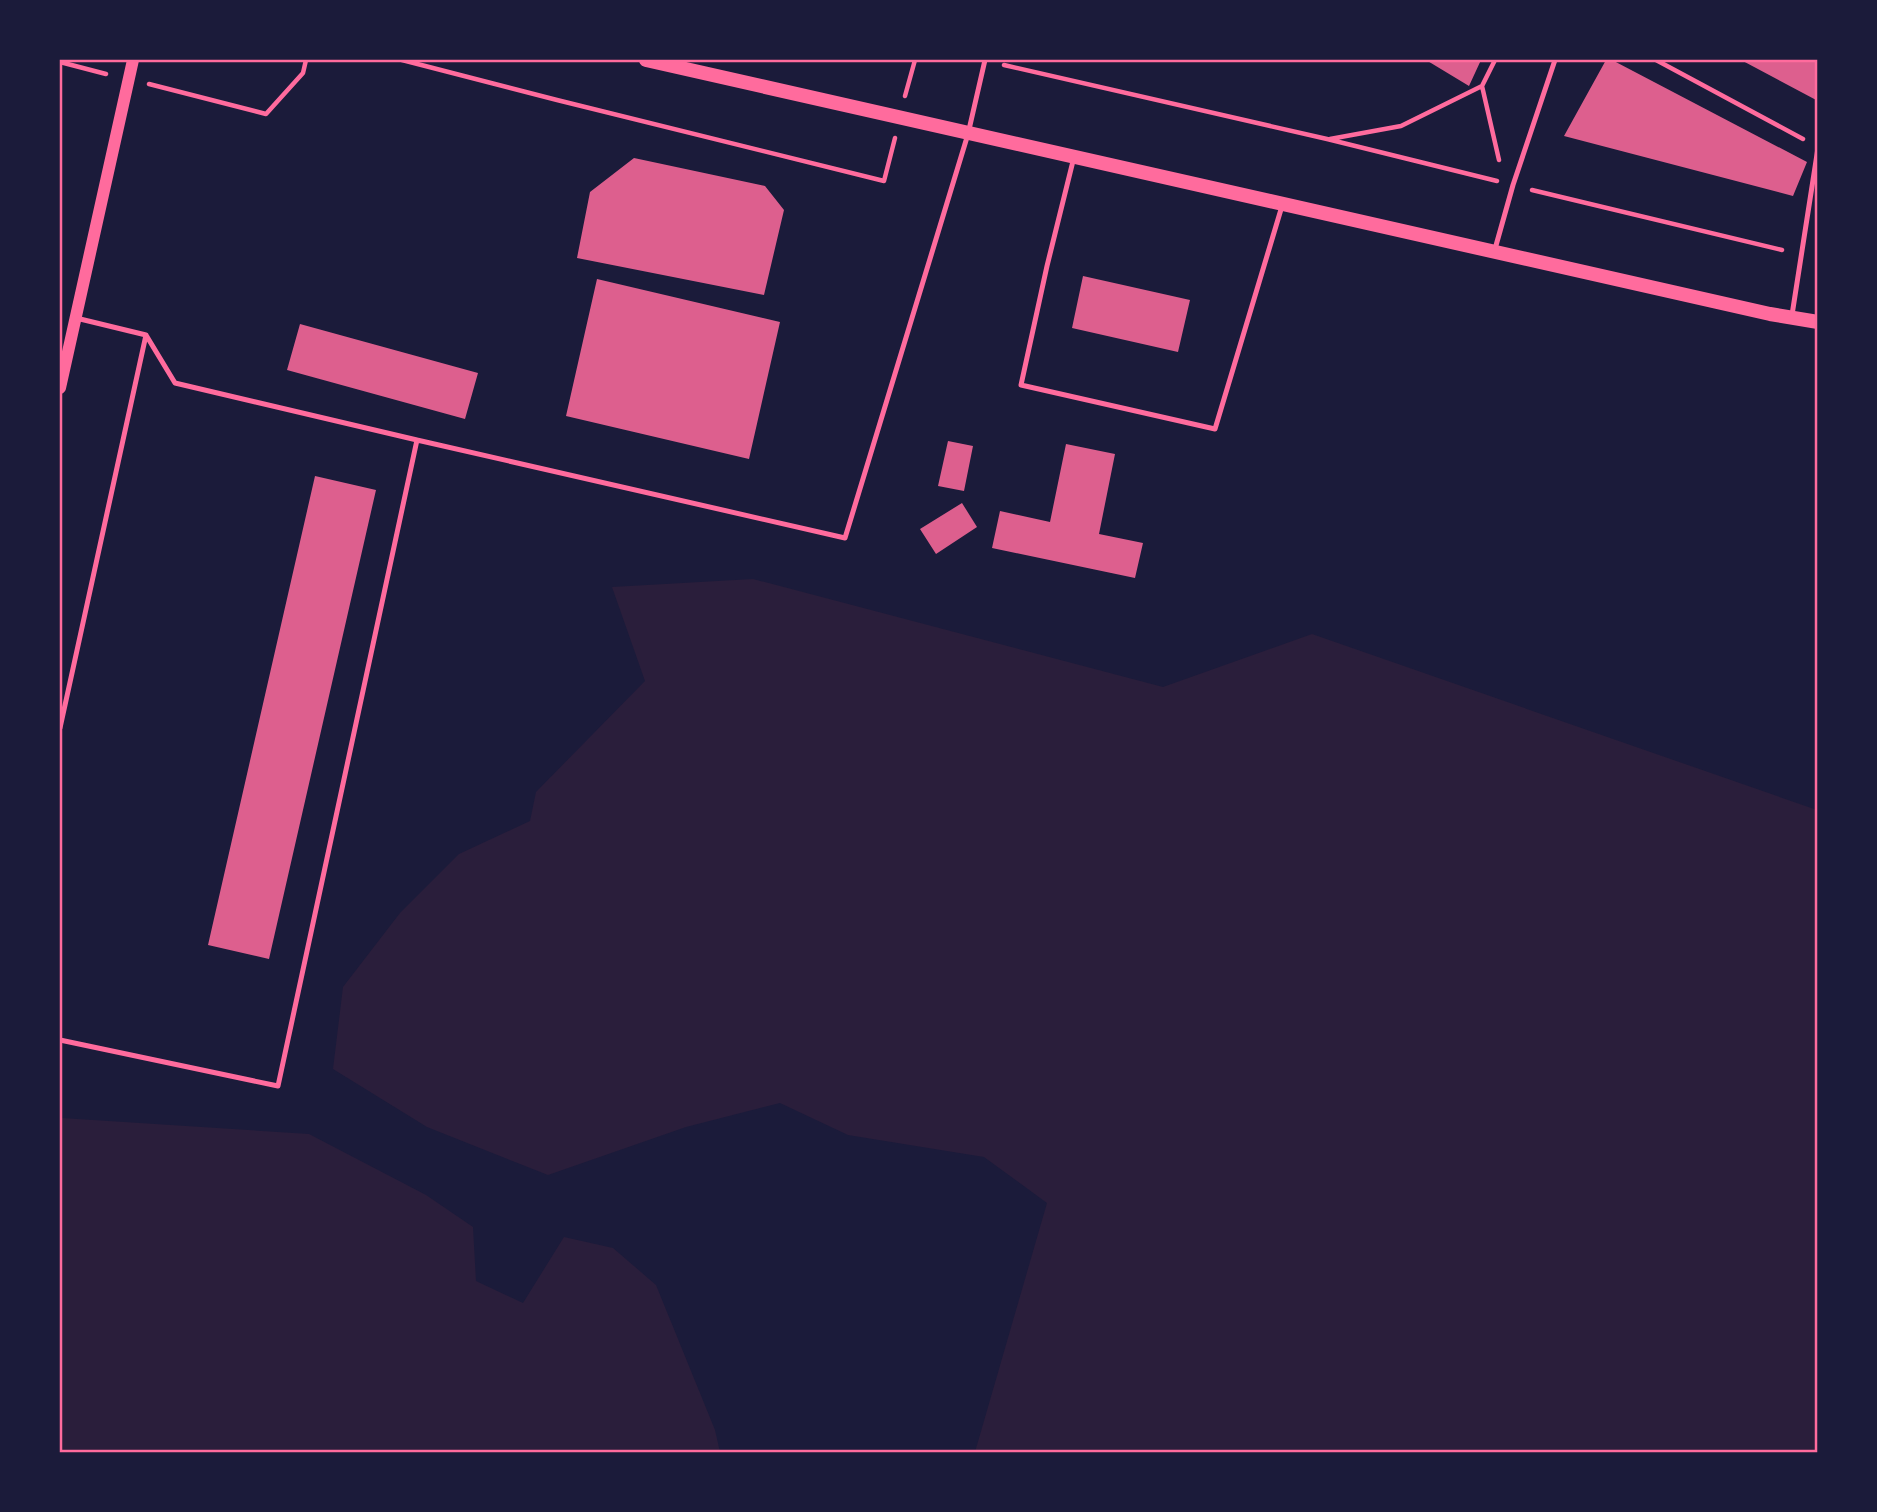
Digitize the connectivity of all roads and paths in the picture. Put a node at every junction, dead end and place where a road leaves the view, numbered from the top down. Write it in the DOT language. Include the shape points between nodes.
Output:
graph roads {
  1 [pos="133,60"];
  2 [pos="306,60"];
  3 [pos="402,60"];
  4 [pos="646,60"];
  5 [pos="985,60"];
  6 [pos="1495,60"];
  7 [pos="1555,60"];
  8 [pos="1656,60"];
  9 [pos="60,62"];
  10 [pos="127,79"];
  11 [pos="1482,86"];
  12 [pos="968,134"];
  13 [pos="1327,139"];
  14 [pos="1810,141"];
  15 [pos="1818,148"];
  16 [pos="1074,157"];
  17 [pos="884,181"];
  18 [pos="1504,183"];
  19 [pos="1513,185"];
  20 [pos="1283,204"];
  21 [pos="1494,252"];
  22 [pos="1800,255"];
  23 [pos="74,318"];
  24 [pos="1792,318"];
  25 [pos="1818,322"];
  26 [pos="146,335"];
  27 [pos="60,388"];
  28 [pos="416,440"];
  29 [pos="60,728"];
  30 [pos="60,1040"];
  1 -- 10 [label="street"];
  2 -- 10 [label="path" via="303,73 266,114"];
  3 -- 17 [label="path"];
  4 -- 12 [label="main road"];
  5 -- 12 [label="lane"];
  5 -- 13 [label="path"];
  6 -- 11 [label="path"];
  7 -- 19 [label="lane"];
  8 -- 14 [label="path"];
  9 -- 10 [label="path"];
  10 -- 23 [label="street"];
  11 -- 13 [label="path" via="1401,125"];
  11 -- 18 [label="path"];
  12 -- 16 [label="main road"];
  12 -- 28 [label="lane" via="845,538"];
  13 -- 18 [label="path"];
  15 -- 22 [label="lane"];
  16 -- 20 [label="main road"];
  16 -- 20 [label="lane" via="1021,385 1214,429"];
  18 -- 19 [label="path"];
  19 -- 21 [label="lane"];
  19 -- 22 [label="path"];
  20 -- 21 [label="main road"];
  21 -- 24 [label="main road"];
  22 -- 24 [label="lane"];
  23 -- 26 [label="lane"];
  23 -- 27 [label="street"];
  24 -- 25 [label="main road"];
  26 -- 28 [label="lane" via="175,383"];
  26 -- 29 [label="lane"];
  28 -- 30 [label="lane" via="278,1086"];
}
